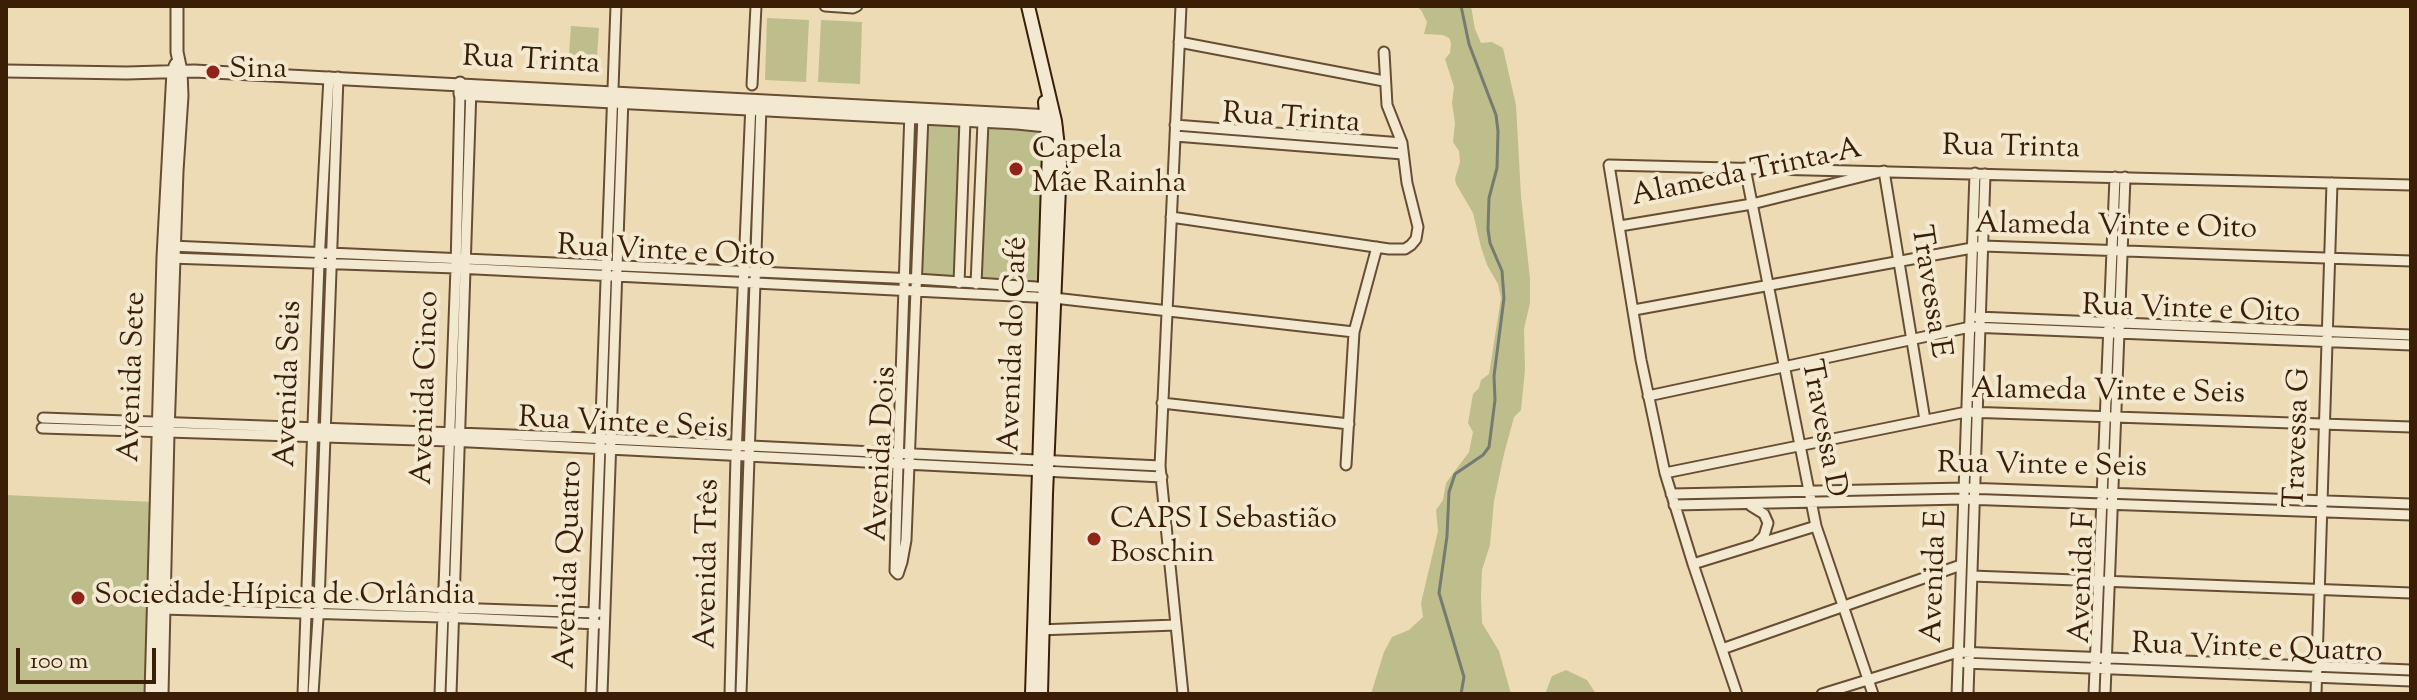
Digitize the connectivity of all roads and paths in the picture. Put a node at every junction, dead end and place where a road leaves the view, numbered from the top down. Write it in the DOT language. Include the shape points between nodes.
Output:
graph roads {
  1 [pos="177,6"];
  2 [pos="616,6"];
  3 [pos="756,6"];
  4 [pos="825,6"];
  5 [pos="857,6"];
  6 [pos="1028,6"];
  7 [pos="1181,6"];
  8 [pos="1179,42"];
  9 [pos="1384,52"];
  10 [pos="177,68"];
  11 [pos="6,71"];
  12 [pos="334,77"];
  13 [pos="1384,81"];
  14 [pos="752,85"];
  15 [pos="466,89"];
  16 [pos="617,98"];
  17 [pos="756,105"];
  18 [pos="917,113"];
  19 [pos="965,120"];
  20 [pos="1051,121"];
  21 [pos="983,122"];
  22 [pos="1175,125"];
  23 [pos="1175,136"];
  24 [pos="1402,143"];
  25 [pos="1403,154"];
  26 [pos="1745,168"];
  27 [pos="1884,171"];
  28 [pos="1980,174"];
  29 [pos="2120,177"];
  30 [pos="2332,183"];
  31 [pos="2411,185"];
  32 [pos="1752,204"];
  33 [pos="1171,217"];
  34 [pos="1620,226"];
  35 [pos="1377,247"];
  36 [pos="1978,247"];
  37 [pos="2117,251"];
  38 [pos="169,252"];
  39 [pos="325,257"];
  40 [pos="2330,258"];
  41 [pos="2411,261"];
  42 [pos="1899,262"];
  43 [pos="461,263"];
  44 [pos="611,270"];
  45 [pos="742,277"];
  46 [pos="754,277"];
  47 [pos="916,279"];
  48 [pos="959,283"];
  49 [pos="904,284"];
  50 [pos="976,284"];
  51 [pos="1768,285"];
  52 [pos="916,291"];
  53 [pos="1049,293"];
  54 [pos="1634,310"];
  55 [pos="1167,311"];
  56 [pos="1975,322"];
  57 [pos="2114,328"];
  58 [pos="1354,332"];
  59 [pos="2411,335"];
  60 [pos="2327,337"];
  61 [pos="1912,339"];
  62 [pos="2411,345"];
  63 [pos="1784,366"];
  64 [pos="1648,396"];
  65 [pos="1162,403"];
  66 [pos="1972,412"];
  67 [pos="2110,417"];
  68 [pos="1925,420"];
  69 [pos="43,423"];
  70 [pos="1349,424"];
  71 [pos="2324,424"];
  72 [pos="2411,427"];
  73 [pos="163,428"];
  74 [pos="319,431"];
  75 [pos="455,437"];
  76 [pos="605,444"];
  77 [pos="1800,445"];
  78 [pos="736,451"];
  79 [pos="748,451"];
  80 [pos="898,452"];
  81 [pos="909,453"];
  82 [pos="898,464"];
  83 [pos="909,464"];
  84 [pos="1346,465"];
  85 [pos="1043,467"];
  86 [pos="1161,471"];
  87 [pos="1665,473"];
  88 [pos="1970,488"];
  89 [pos="1671,494"];
  90 [pos="1811,498"];
  91 [pos="2107,498"];
  92 [pos="1970,499"];
  93 [pos="2411,504"];
  94 [pos="1674,505"];
  95 [pos="1732,505"];
  96 [pos="2322,506"];
  97 [pos="2411,515"];
  98 [pos="1816,526"];
  99 [pos="1751,546"];
  100 [pos="1693,564"];
  101 [pos="1961,565"];
  102 [pos="1972,576"];
  103 [pos="2104,582"];
  104 [pos="2319,590"];
  105 [pos="2411,593"];
  106 [pos="159,604"];
  107 [pos="1844,606"];
  108 [pos="306,608"];
  109 [pos="318,608"];
  110 [pos="442,612"];
  111 [pos="454,613"];
  112 [pos="599,613"];
  113 [pos="598,624"];
  114 [pos="1176,625"];
  115 [pos="1039,630"];
  116 [pos="1722,649"];
  117 [pos="1963,657"];
  118 [pos="2101,664"];
  119 [pos="2411,670"];
  120 [pos="2316,672"];
  121 [pos="1868,679"];
  122 [pos="2411,681"];
  123 [pos="151,694"];
  124 [pos="162,694"];
  125 [pos="303,694"];
  126 [pos="313,694"];
  127 [pos="440,694"];
  128 [pos="451,694"];
  129 [pos="591,694"];
  130 [pos="602,694"];
  131 [pos="730,694"];
  132 [pos="741,694"];
  133 [pos="1032,694"];
  134 [pos="1041,694"];
  135 [pos="1183,694"];
  136 [pos="1737,694"];
  137 [pos="1822,694"];
  138 [pos="1873,694"];
  139 [pos="1957,694"];
  140 [pos="1968,694"];
  141 [pos="2094,694"];
  142 [pos="2105,694"];
  143 [pos="2316,694"];
  1 -- 10 [label="street, Avenida Sete"];
  2 -- 16 [label="street, Avenida Quatro"];
  3 -- 14 [label="street"];
  4 -- 5 [label="street"];
  6 -- 20 [label="main road, Avenida do Café"];
  7 -- 8 [label="street"];
  8 -- 13 [label="street"];
  8 -- 22 [label="street"];
  9 -- 13 [label="street"];
  10 -- 11 [label="street, Rua Trinta" via="127,73"];
  10 -- 12 [label="street, Rua Trinta"];
  10 -- 38 [label="street, Avenida Sete" via="182,96"];
  12 -- 15 [label="street, Rua Trinta"];
  12 -- 39 [label="street, Avenida Seis"];
  13 -- 24 [label="street"];
  15 -- 16 [label="street, Rua Trinta"];
  15 -- 43 [label="street, Avenida Cinco"];
  16 -- 17 [label="street, Rua Trinta"];
  16 -- 44 [label="street, Avenida Quatro"];
  17 -- 18 [label="street, Rua Trinta"];
  17 -- 45 [label="street, Avenida Três"];
  17 -- 46 [label="street, Avenida Três"];
  18 -- 19 [label="street, Rua Trinta"];
  18 -- 20 [label="street, Rua Trinta"];
  18 -- 47 [label="street, Avenida Dois"];
  18 -- 49 [label="street, Avenida Dois"];
  19 -- 21 [label="street, Rua Trinta"];
  19 -- 48 [label="street"];
  20 -- 21 [label="street, Rua Trinta"];
  20 -- 53 [label="main road, Avenida do Café"];
  21 -- 50 [label="street"];
  22 -- 23 [label="street"];
  22 -- 24 [label="street, Rua Trinta"];
  23 -- 25 [label="street, Rua Trinta"];
  23 -- 33 [label="street"];
  24 -- 25 [label="street"];
  25 -- 35 [label="street" via="1416,239 1405,249"];
  26 -- 27 [label="street, Rua Trinta"];
  26 -- 32 [label="street, Travessa D"];
  26 -- 34 [label="street, Rua Trinta" via="1609,165"];
  27 -- 28 [label="street, Rua Trinta"];
  27 -- 32 [label="street, Alameda Trinta-A"];
  27 -- 42 [label="street, Travessa E"];
  28 -- 29 [label="street, Rua Trinta"];
  28 -- 36 [label="street, Avenida E"];
  29 -- 30 [label="street, Rua Trinta"];
  29 -- 37 [label="street, Avenida F"];
  30 -- 31 [label="street, Rua Trinta"];
  30 -- 40 [label="street, Travessa G"];
  32 -- 34 [label="street, Alameda Trinta-A"];
  32 -- 51 [label="street, Travessa D"];
  33 -- 35 [label="street"];
  33 -- 55 [label="street"];
  34 -- 54 [label="street"];
  35 -- 58 [label="street"];
  36 -- 37 [label="street, Alameda Vinte e Oito"];
  36 -- 42 [label="street, Alameda Vinte e Oito"];
  36 -- 56 [label="street, Avenida E"];
  37 -- 40 [label="street, Alameda Vinte e Oito"];
  37 -- 57 [label="street, Avenida F"];
  38 -- 39 [label="street, Rua Vinte e Oito"];
  38 -- 73 [label="street, Avenida Sete"];
  39 -- 43 [label="street, Rua Vinte e Oito"];
  39 -- 74 [label="street, Avenida Seis"];
  40 -- 41 [label="street, Alameda Vinte e Oito"];
  40 -- 60 [label="street, Travessa G"];
  42 -- 51 [label="street, Alameda Vinte e Oito"];
  42 -- 61 [label="street, Travessa E"];
  43 -- 44 [label="street, Rua Vinte e Oito"];
  43 -- 75 [label="street, Avenida Cinco"];
  44 -- 45 [label="street, Rua Vinte e Oito"];
  44 -- 76 [label="street, Avenida Quatro"];
  45 -- 46 [label="street, Rua Vinte e Oito"];
  45 -- 78 [label="street, Avenida Três"];
  46 -- 49 [label="street, Rua Vinte e Oito"];
  46 -- 79 [label="street, Avenida Três"];
  47 -- 48 [label="street, Rua Vinte e Oito"];
  47 -- 49 [label="street, Rua Vinte e Oito"];
  47 -- 52 [label="street, Avenida Dois"];
  48 -- 50 [label="street, Rua Vinte e Oito"];
  49 -- 52 [label="street, Rua Vinte e Oito"];
  49 -- 80 [label="street, Avenida Dois"];
  50 -- 53 [label="street, Rua Vinte e Oito"];
  51 -- 54 [label="street, Alameda Vinte e Oito"];
  51 -- 63 [label="street, Travessa D"];
  52 -- 53 [label="street, Rua Vinte e Oito"];
  52 -- 81 [label="street, Avenida Dois"];
  53 -- 55 [label="street, Rua Vinte e Oito"];
  53 -- 85 [label="main road, Avenida do Café"];
  54 -- 64 [label="street"];
  55 -- 58 [label="street, Rua Vinte e Oito"];
  55 -- 65 [label="street"];
  56 -- 57 [label="street, Rua Vinte e Oito"];
  56 -- 61 [label="street, Rua Vinte e Oito"];
  56 -- 66 [label="street, Avenida E"];
  57 -- 60 [label="street, Rua Vinte e Oito"];
  57 -- 67 [label="street, Avenida F"];
  58 -- 70 [label="street"];
  59 -- 60 [label="street, Rua Vinte e Oito"];
  60 -- 62 [label="street, Rua Vinte e Oito"];
  60 -- 71 [label="street, Travessa G"];
  61 -- 63 [label="street, Rua Vinte e Oito"];
  61 -- 68 [label="street, Travessa E"];
  63 -- 64 [label="street, Rua Vinte e Oito"];
  63 -- 77 [label="street, Travessa D"];
  64 -- 87 [label="street"];
  65 -- 70 [label="street"];
  65 -- 86 [label="street"];
  66 -- 67 [label="street, Alameda Vinte e Seis"];
  66 -- 68 [label="street, Alameda Vinte e Seis"];
  66 -- 88 [label="street, Avenida E"];
  67 -- 71 [label="street, Alameda Vinte e Seis"];
  67 -- 91 [label="street, Avenida F"];
  68 -- 77 [label="street, Alameda Vinte e Seis"];
  69 -- 73 [label="street, Rua Vinte e Seis"];
  70 -- 84 [label="street"];
  71 -- 72 [label="street, Alameda Vinte e Seis"];
  71 -- 96 [label="street, Travessa G"];
  73 -- 74 [label="street, Rua Vinte e Seis"];
  73 -- 106 [label="street, Avenida Sete"];
  74 -- 75 [label="street, Rua Vinte e Seis"];
  74 -- 108 [label="street, Avenida Seis"];
  74 -- 109 [label="street, Avenida Seis"];
  75 -- 76 [label="street, Rua Vinte e Seis"];
  75 -- 110 [label="street, Avenida Cinco"];
  75 -- 111 [label="street, Avenida Cinco"];
  76 -- 78 [label="street, Rua Vinte e Seis"];
  76 -- 112 [label="street, Avenida Quatro"];
  77 -- 87 [label="street, Alameda Vinte e Seis"];
  77 -- 90 [label="street, Travessa D"];
  78 -- 79 [label="street, Rua Vinte e Seis"];
  78 -- 131 [label="street, Avenida Três"];
  79 -- 80 [label="street, Rua Vinte e Seis"];
  79 -- 82 [label="street, Rua Vinte e Seis"];
  79 -- 132 [label="street, Avenida Três"];
  80 -- 81 [label="street, Rua Vinte e Seis"];
  80 -- 82 [label="street, Avenida Dois"];
  81 -- 83 [label="street, Avenida Dois"];
  81 -- 85 [label="street, Rua Vinte e Seis"];
  82 -- 83 [label="street, Rua Vinte e Seis"];
  82 -- 83 [label="street, Avenida Dois" via="898,574 906,540"];
  83 -- 85 [label="street, Rua Vinte e Seis"];
  85 -- 86 [label="street, Rua Vinte e Seis"];
  85 -- 115 [label="main road, Avenida do Café"];
  86 -- 114 [label="street"];
  87 -- 89 [label="street"];
  88 -- 90 [label="street, Rua Vinte e Seis"];
  88 -- 91 [label="street, Rua Vinte e Seis"];
  88 -- 92 [label="street, Avenida E"];
  89 -- 90 [label="street, Rua Vinte e Seis"];
  89 -- 94 [label="street"];
  90 -- 92 [label="street, Rua Vinte e Seis"];
  90 -- 95 [label="street, Rua Vinte e Seis"];
  90 -- 98 [label="street, Travessa D"];
  91 -- 92 [label="street, Rua Vinte e Seis"];
  91 -- 96 [label="street, Rua Vinte e Seis"];
  91 -- 103 [label="street, Avenida F"];
  92 -- 101 [label="street, Avenida E"];
  92 -- 102 [label="street, Avenida E"];
  93 -- 96 [label="street, Rua Vinte e Seis"];
  94 -- 95 [label="street, Rua Vinte e Seis"];
  94 -- 100 [label="street"];
  95 -- 99 [label="street" via="1754,507 1766,516 1766,531"];
  96 -- 97 [label="street, Rua Vinte e Seis"];
  96 -- 104 [label="street, Travessa G"];
  98 -- 99 [label="street"];
  98 -- 107 [label="street, Travessa D"];
  99 -- 100 [label="street"];
  100 -- 116 [label="street"];
  101 -- 107 [label="street"];
  101 -- 117 [label="street, Avenida E"];
  102 -- 103 [label="street"];
  102 -- 117 [label="street, Avenida E"];
  103 -- 104 [label="street"];
  103 -- 118 [label="street, Avenida F"];
  104 -- 105 [label="street"];
  104 -- 120 [label="street, Travessa G"];
  106 -- 108 [label="street"];
  106 -- 123 [label="street, Avenida Sete"];
  106 -- 124 [label="street, Avenida Sete"];
  107 -- 116 [label="street"];
  107 -- 121 [label="street, Travessa D"];
  108 -- 109 [label="street"];
  108 -- 125 [label="street, Avenida Seis"];
  109 -- 110 [label="street"];
  109 -- 126 [label="street, Avenida Seis"];
  110 -- 111 [label="street"];
  110 -- 127 [label="street, Avenida Cinco"];
  111 -- 112 [label="street"];
  111 -- 113 [label="street"];
  111 -- 128 [label="street, Avenida Cinco"];
  112 -- 113 [label="street, Avenida Quatro"];
  113 -- 129 [label="street, Avenida Quatro"];
  113 -- 130 [label="street, Avenida Quatro"];
  114 -- 115 [label="street"];
  114 -- 135 [label="street"];
  115 -- 133 [label="main road, Avenida do Café"];
  115 -- 134 [label="main road, Avenida do Café"];
  116 -- 136 [label="street"];
  117 -- 118 [label="street, Rua Vinte e Quatro"];
  117 -- 121 [label="street, Rua Vinte e Quatro"];
  117 -- 139 [label="street, Avenida E"];
  117 -- 140 [label="street, Avenida E"];
  118 -- 120 [label="street, Rua Vinte e Quatro"];
  118 -- 141 [label="street, Avenida F"];
  118 -- 142 [label="street, Avenida F"];
  119 -- 120 [label="street, Rua Vinte e Quatro"];
  120 -- 122 [label="street, Rua Vinte e Quatro"];
  120 -- 143 [label="street, Travessa G"];
  121 -- 137 [label="street, Rua Vinte e Quatro"];
  121 -- 138 [label="street, Travessa D"];
}
